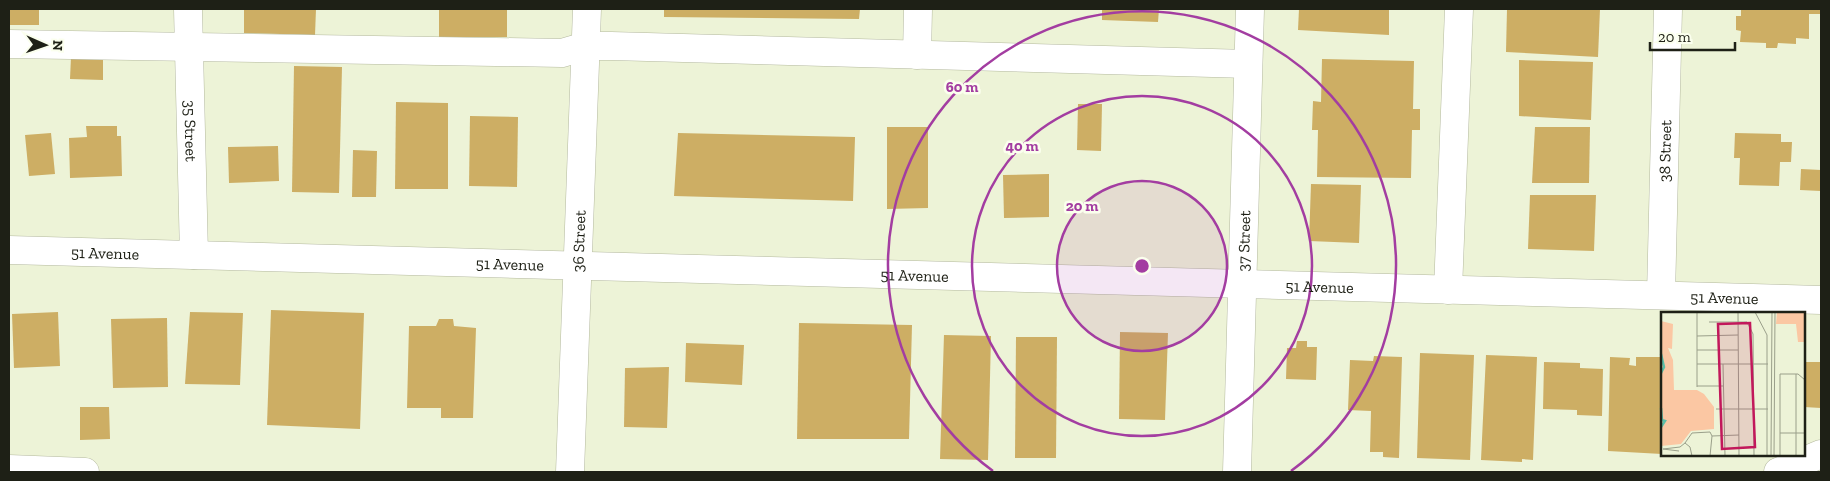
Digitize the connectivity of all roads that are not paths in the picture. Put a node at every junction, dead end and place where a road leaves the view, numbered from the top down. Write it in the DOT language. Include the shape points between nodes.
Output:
graph roads {
  1 [pos="188,9"];
  2 [pos="587,9"];
  3 [pos="918,9"];
  4 [pos="1250,9"];
  5 [pos="1459,9"];
  6 [pos="1668,9"];
  7 [pos="9,44"];
  8 [pos="189,46"];
  9 [pos="586,46"];
  10 [pos="917,55"];
  11 [pos="1248,64"];
  12 [pos="9,250"];
  13 [pos="194,255"];
  14 [pos="578,266"];
  15 [pos="1243,283"];
  16 [pos="1448,290"];
  17 [pos="1661,295"];
  18 [pos="1821,300"];
  19 [pos="1821,454"];
  20 [pos="9,469"];
  21 [pos="85,472"];
  22 [pos="570,472"];
  23 [pos="1237,472"];
  24 [pos="1778,472"];
  1 -- 8 [label="street, 35 Street"];
  2 -- 9 [label="street, 36 Street"];
  3 -- 10 [label="street"];
  4 -- 11 [label="street, 37 Street"];
  5 -- 16 [label="street"];
  6 -- 17 [label="street, 38 Street"];
  7 -- 8 [label="street"];
  8 -- 9 [label="street" via="562,53"];
  8 -- 13 [label="street, 35 Street"];
  9 -- 10 [label="street"];
  9 -- 14 [label="street, 36 Street"];
  10 -- 11 [label="street"];
  11 -- 15 [label="street, 37 Street"];
  12 -- 13 [label="street, 51 Avenue"];
  13 -- 14 [label="street, 51 Avenue"];
  14 -- 15 [label="street, 51 Avenue"];
  14 -- 22 [label="street, 36 Street"];
  15 -- 16 [label="street, 51 Avenue"];
  15 -- 23 [label="street, 37 Street"];
  16 -- 17 [label="street, 51 Avenue"];
  17 -- 18 [label="street, 51 Avenue"];
  19 -- 24 [label="street"];
  20 -- 21 [label="street"];
}
